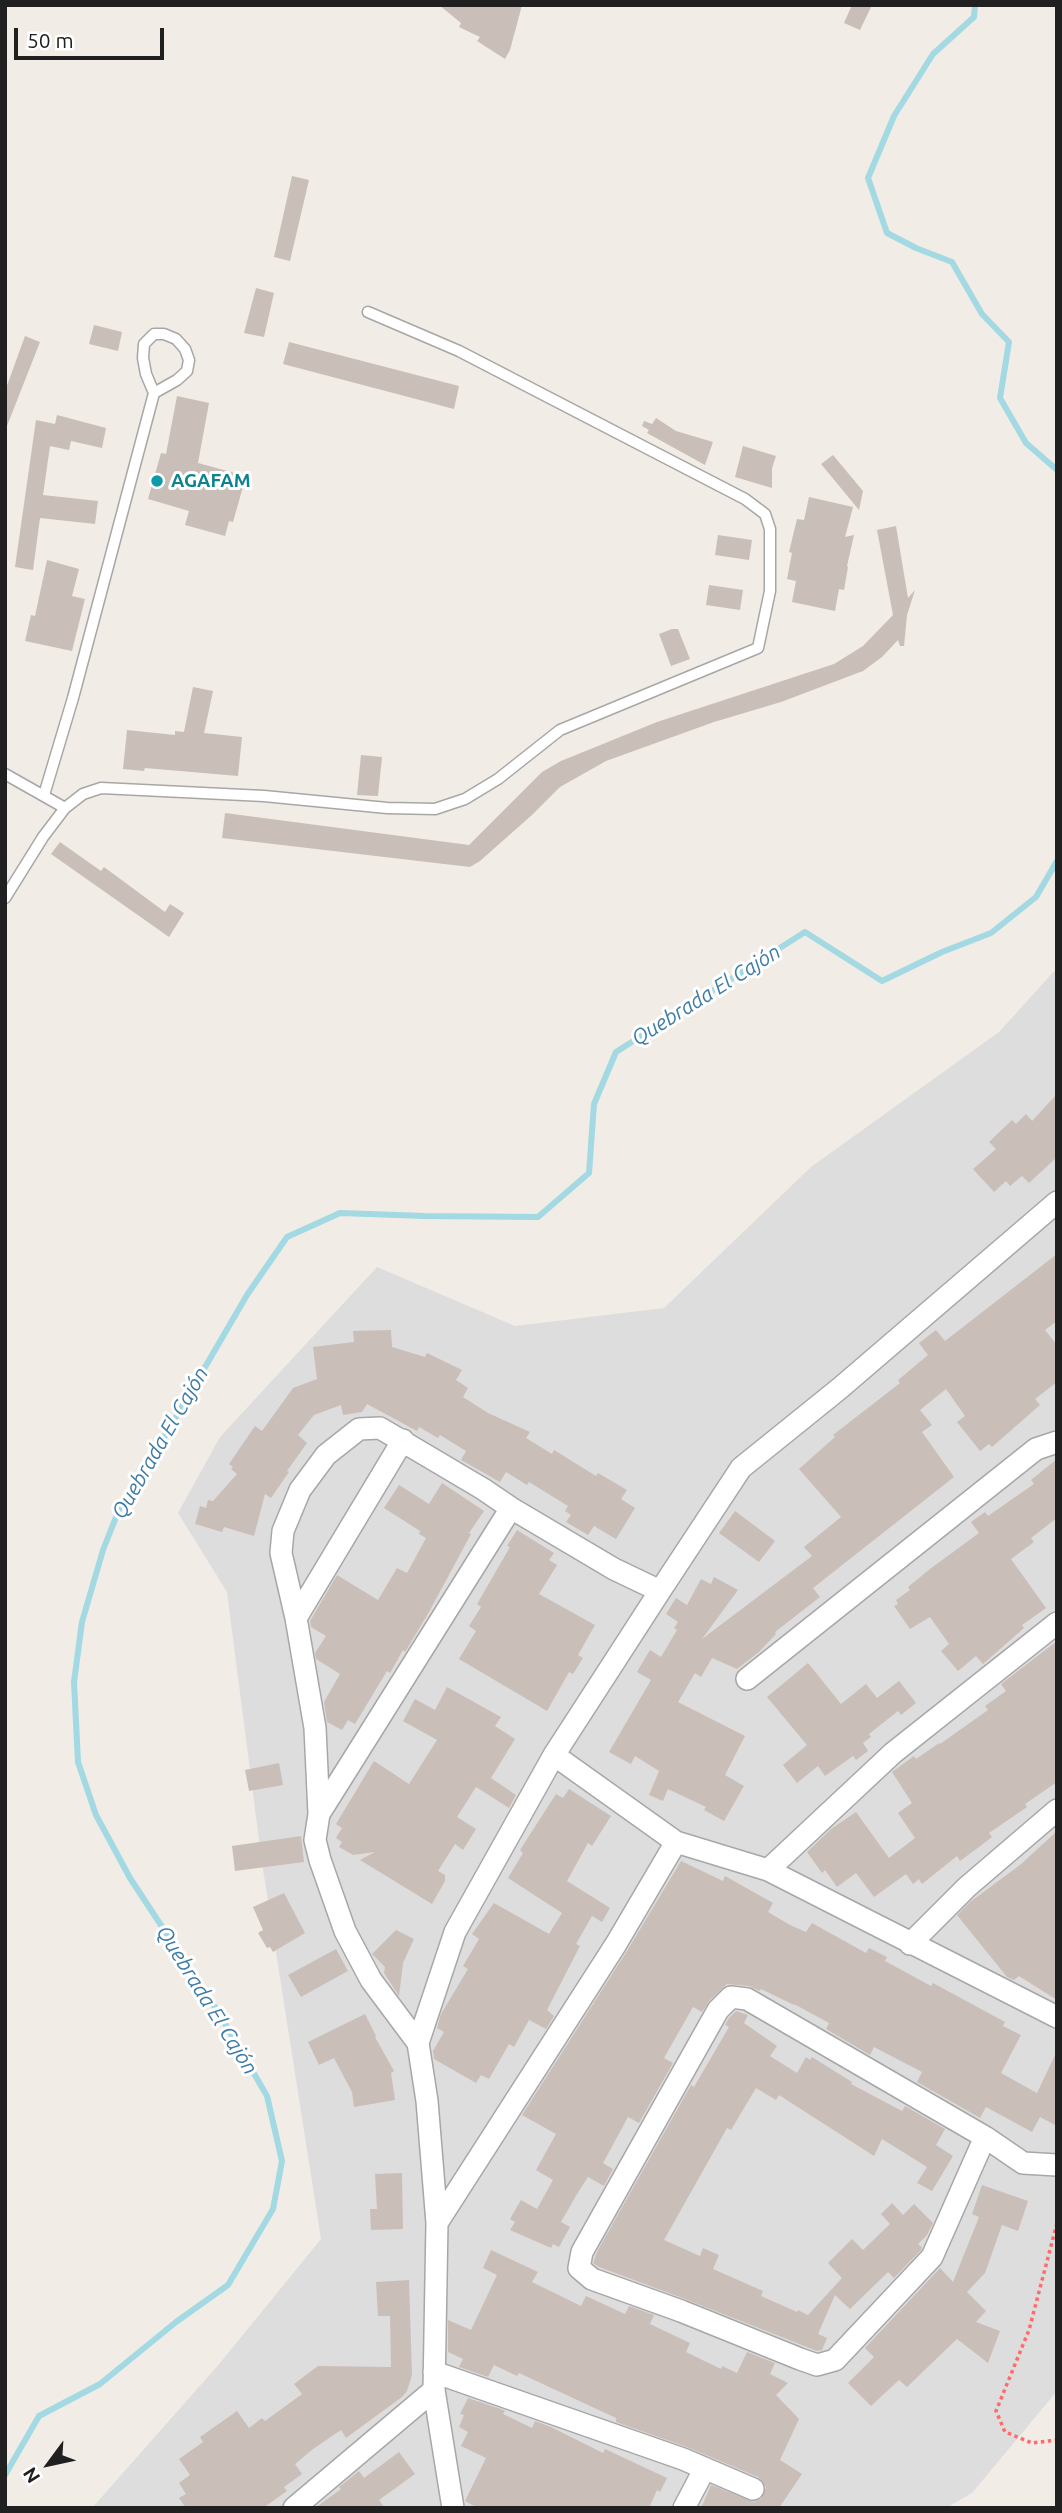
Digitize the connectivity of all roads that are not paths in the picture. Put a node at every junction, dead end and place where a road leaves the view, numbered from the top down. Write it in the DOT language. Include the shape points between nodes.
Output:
graph roads {
  1 [pos="368,312"];
  2 [pos="155,393"];
  3 [pos="5,774"];
  4 [pos="44,795"];
  5 [pos="65,808"];
  6 [pos="5,898"];
  7 [pos="1057,1202"];
  8 [pos="402,1440"];
  9 [pos="1057,1442"];
  10 [pos="511,1508"];
  11 [pos="660,1591"];
  12 [pos="296,1618"];
  13 [pos="1057,1623"];
  14 [pos="747,1679"];
  15 [pos="554,1755"];
  16 [pos="1057,1810"];
  17 [pos="319,1814"];
  18 [pos="676,1842"];
  19 [pos="768,1870"];
  20 [pos="910,1944"];
  21 [pos="1057,2017"];
  22 [pos="418,2043"];
  23 [pos="985,2137"];
  24 [pos="1057,2165"];
  25 [pos="437,2223"];
  26 [pos="434,2381"];
  27 [pos="704,2470"];
  28 [pos="753,2489"];
  29 [pos="294,2508"];
  30 [pos="453,2508"];
  31 [pos="684,2508"];
  1 -- 5 [label="lane" via="459,351 745,499 765,514 770,529 770,592 758,648 560,730 498,779 465,799 435,809 101,788"];
  2 -- 2 [label="lane" via="146,374 144,345 155,334 164,334 185,349 189,360 187,371"];
  2 -- 4 [label="lane"];
  3 -- 4 [label="lane"];
  4 -- 5 [label="lane"];
  5 -- 6 [label="lane"];
  7 -- 11 [label="street" via="741,1468"];
  8 -- 10 [label="street"];
  8 -- 12 [label="street"];
  8 -- 12 [label="street" via="380,1428 359,1429 326,1455 300,1490 283,1531 281,1553"];
  9 -- 14 [label="street" via="1036,1449"];
  10 -- 11 [label="street"];
  10 -- 17 [label="street"];
  11 -- 15 [label="street"];
  12 -- 17 [label="street" via="315,1728"];
  13 -- 19 [label="street" via="893,1753"];
  15 -- 18 [label="street"];
  15 -- 22 [label="street" via="455,1932"];
  16 -- 20 [label="street"];
  17 -- 22 [label="street" via="317,1850 345,1931 371,1980"];
  18 -- 19 [label="street"];
  18 -- 25 [label="street"];
  19 -- 20 [label="street"];
  20 -- 21 [label="street"];
  22 -- 25 [label="street"];
  23 -- 23 [label="street" via="747,1999 732,1997 718,2010 582,2252 579,2268 592,2279 817,2365 835,2360 932,2257"];
  23 -- 24 [label="street" via="1023,2163"];
  25 -- 26 [label="street"];
  26 -- 27 [label="street" via="683,2459"];
  26 -- 29 [label="street"];
  26 -- 30 [label="street"];
  27 -- 28 [label="street"];
  27 -- 31 [label="street"];
}
